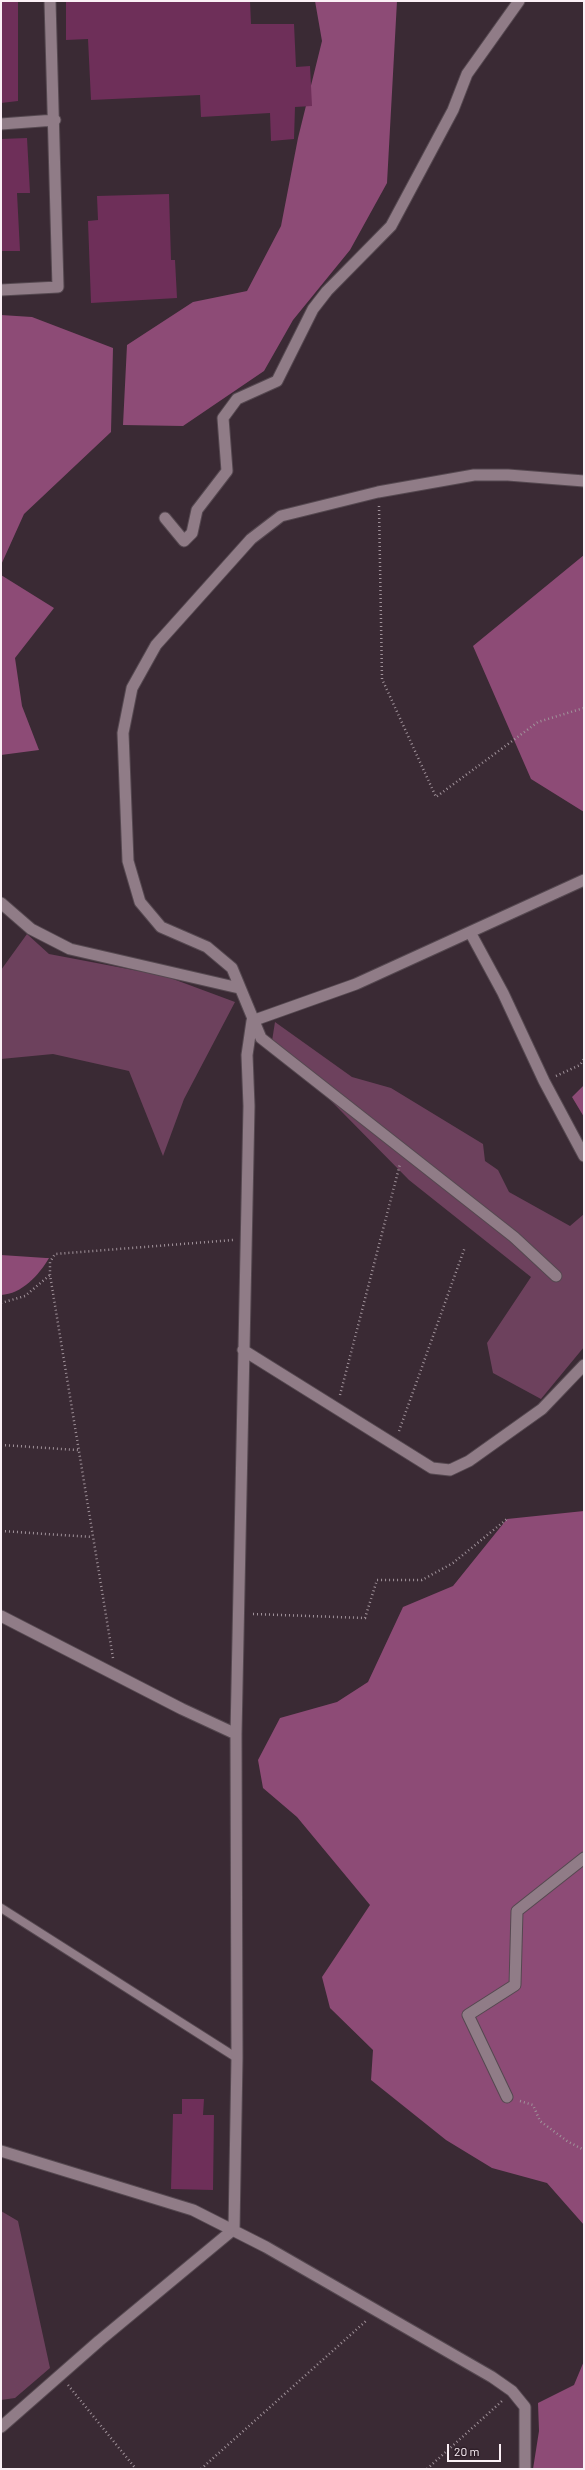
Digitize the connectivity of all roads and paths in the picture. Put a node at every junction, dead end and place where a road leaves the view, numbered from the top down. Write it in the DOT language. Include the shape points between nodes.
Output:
graph roads {
  1 [pos="50,1"];
  2 [pos="520,1"];
  3 [pos="55,120"];
  4 [pos="1,124"];
  5 [pos="1,290"];
  6 [pos="584,481"];
  7 [pos="378,492"];
  8 [pos="165,518"];
  9 [pos="584,708"];
  10 [pos="584,880"];
  11 [pos="1,903"];
  12 [pos="470,932"];
  13 [pos="239,988"];
  14 [pos="252,1021"];
  15 [pos="584,1059"];
  16 [pos="544,1081"];
  17 [pos="403,1151"];
  18 [pos="584,1156"];
  19 [pos="246,1239"];
  20 [pos="465,1247"];
  21 [pos="50,1275"];
  22 [pos="556,1276"];
  23 [pos="1,1303"];
  24 [pos="243,1350"];
  25 [pos="584,1365"];
  26 [pos="337,1408"];
  27 [pos="1,1445"];
  28 [pos="394,1445"];
  29 [pos="79,1450"];
  30 [pos="507,1519"];
  31 [pos="1,1531"];
  32 [pos="92,1537"];
  33 [pos="239,1613"];
  34 [pos="1,1616"];
  35 [pos="116,1676"];
  36 [pos="236,1734"];
  37 [pos="584,1858"];
  38 [pos="1,1908"];
  39 [pos="237,2058"];
  40 [pos="507,2096"];
  41 [pos="584,2150"];
  42 [pos="1,2151"];
  43 [pos="234,2229"];
  44 [pos="379,2310"];
  45 [pos="60,2375"];
  46 [pos="512,2391"];
  47 [pos="1,2427"];
  48 [pos="136,2469"];
  49 [pos="201,2469"];
  50 [pos="427,2469"];
  51 [pos="525,2469"];
  1 -- 3 [label="street"];
  2 -- 8 [label="street" via="467,74 453,110 391,226 313,308 277,381 237,399 223,418 227,471 197,510 192,533 184,541"];
  3 -- 4 [label="street"];
  3 -- 5 [label="street" via="58,287"];
  6 -- 7 [label="street" via="508,475 474,476"];
  7 -- 9 [label="path" via="382,679 436,798 538,722"];
  7 -- 13 [label="street" via="281,516 250,538 156,645 132,688 123,733 125,819 128,861 140,902 161,927 207,947 232,968"];
  10 -- 12 [label="street"];
  11 -- 13 [label="street" via="31,929 70,949"];
  12 -- 14 [label="street" via="356,984"];
  12 -- 16 [label="street" via="503,993"];
  13 -- 14 [label="street"];
  14 -- 17 [label="street" via="261,1038"];
  14 -- 19 [label="street" via="247,1055"];
  15 -- 16 [label="path" via="580,1065"];
  16 -- 18 [label="street"];
  17 -- 22 [label="street" via="514,1237"];
  17 -- 26 [label="path"];
  19 -- 21 [label="path" via="55,1254 50,1262"];
  19 -- 24 [label="street"];
  20 -- 28 [label="path"];
  21 -- 23 [label="path" via="25,1296"];
  21 -- 29 [label="path"];
  24 -- 26 [label="street"];
  24 -- 33 [label="street"];
  25 -- 28 [label="street" via="542,1409 469,1461 450,1470 432,1468"];
  26 -- 28 [label="street"];
  27 -- 29 [label="path"];
  29 -- 32 [label="path"];
  30 -- 33 [label="path" via="453,1563 422,1580 377,1580 365,1618"];
  31 -- 32 [label="path"];
  32 -- 35 [label="path"];
  33 -- 36 [label="street"];
  34 -- 35 [label="street"];
  35 -- 36 [label="street"];
  36 -- 39 [label="street"];
  37 -- 40 [label="street" via="517,1911 515,1985 468,2015"];
  38 -- 39 [label="lane"];
  39 -- 43 [label="street"];
  40 -- 41 [label="path" via="533,2105 540,2121"];
  42 -- 43 [label="street" via="193,2210"];
  43 -- 44 [label="street"];
  43 -- 45 [label="street"];
  44 -- 46 [label="street"];
  44 -- 49 [label="path"];
  45 -- 47 [label="street"];
  45 -- 48 [label="path"];
  46 -- 50 [label="path"];
  46 -- 51 [label="street" via="525,2406"];
}
